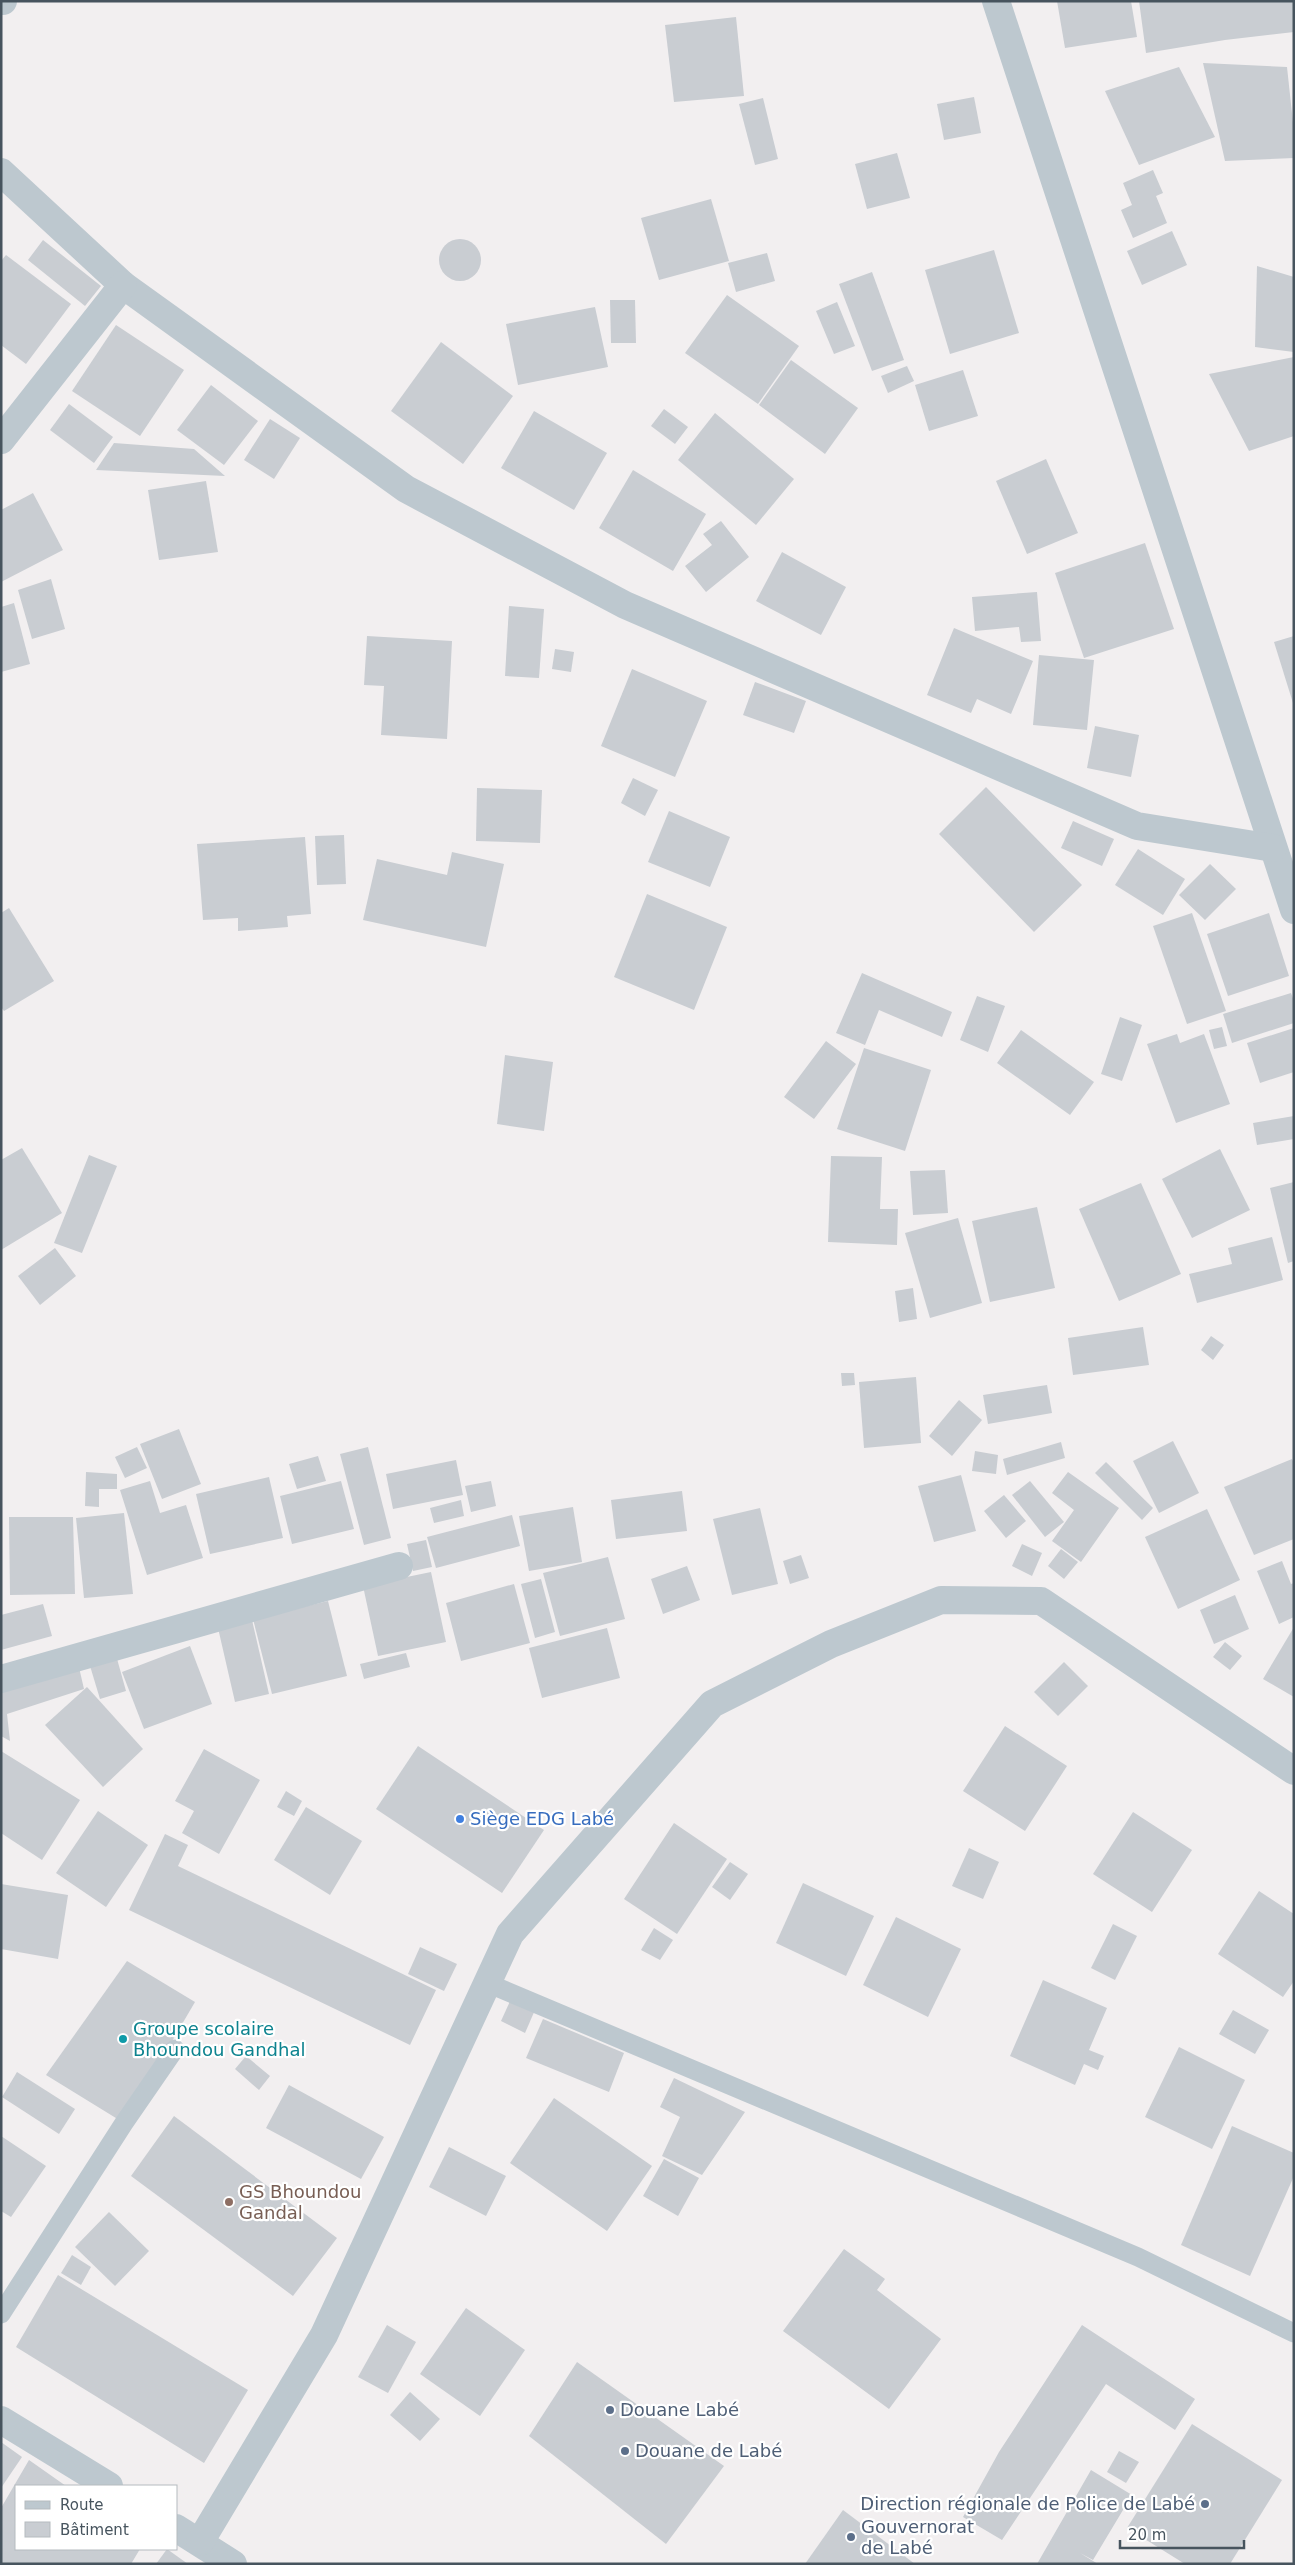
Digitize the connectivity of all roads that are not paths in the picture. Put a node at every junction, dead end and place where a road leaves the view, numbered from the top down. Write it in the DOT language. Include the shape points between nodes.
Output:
graph roads {
  1 [pos="996,1"];
  2 [pos="1,172"];
  3 [pos="124,285"];
  4 [pos="1,440"];
  5 [pos="1273,848"];
  6 [pos="1294,910"];
  7 [pos="399,1566"];
  8 [pos="1,1679"];
  9 [pos="1294,1771"];
  10 [pos="487,1983"];
  11 [pos="175,2049"];
  12 [pos="1,2314"];
  13 [pos="1294,2332"];
  14 [pos="1,2420"];
  15 [pos="107,2485"];
  16 [pos="178,2529"];
  17 [pos="200,2542"];
  18 [pos="233,2564"];
  1 -- 5 [label="street"];
  2 -- 3 [label="street"];
  3 -- 4 [label="street"];
  3 -- 5 [label="street" via="406,489 625,605 1137,826"];
  5 -- 6 [label="street"];
  7 -- 8 [label="street"];
  9 -- 10 [label="street" via="1041,1601 941,1600 831,1644 712,1704 510,1934"];
  10 -- 13 [label="lane" via="1094,2238"];
  10 -- 17 [label="street" via="324,2336"];
  11 -- 12 [label="lane"];
  14 -- 15 [label="street"];
  16 -- 17 [label="street"];
  17 -- 18 [label="street"];
}
